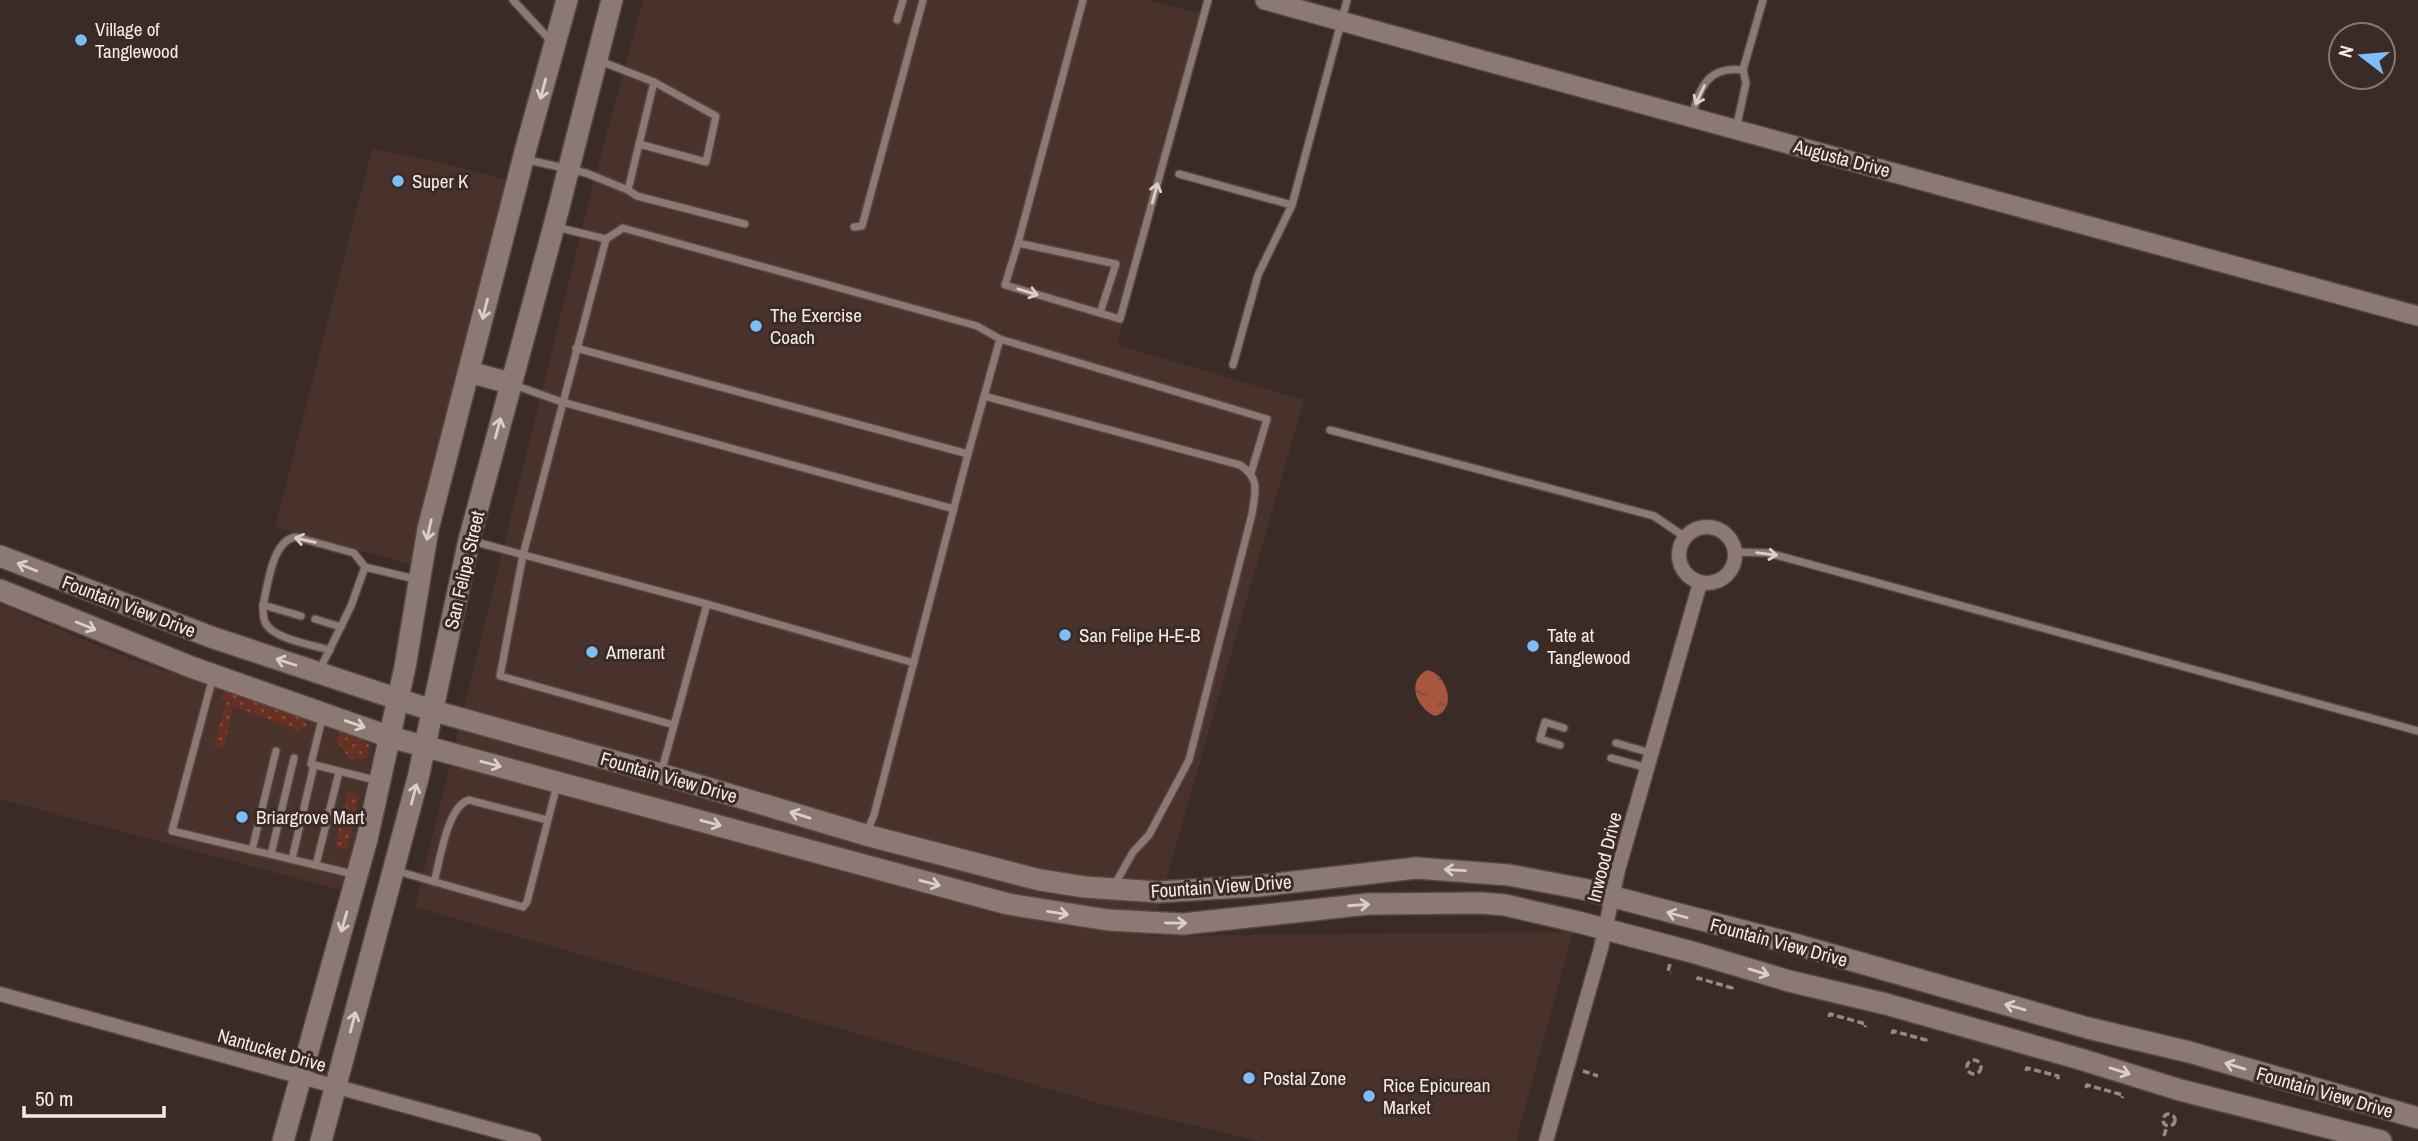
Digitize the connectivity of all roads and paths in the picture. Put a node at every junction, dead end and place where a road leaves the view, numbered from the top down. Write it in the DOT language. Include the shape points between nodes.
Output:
graph roads {
  1 [pos="513,0"];
  2 [pos="567,0"];
  3 [pos="612,0"];
  4 [pos="903,0"];
  5 [pos="923,0"];
  6 [pos="1083,0"];
  7 [pos="1208,0"];
  8 [pos="1265,0"];
  9 [pos="1347,0"];
  10 [pos="1763,0"];
  11 [pos="897,20"];
  12 [pos="1341,21"];
  13 [pos="555,46"];
  14 [pos="597,60"];
  15 [pos="1743,70"];
  16 [pos="654,82"];
  17 [pos="1691,117"];
  18 [pos="1736,129"];
  19 [pos="639,144"];
  20 [pos="523,159"];
  21 [pos="569,168"];
  22 [pos="1179,174"];
  23 [pos="628,190"];
  24 [pos="1292,205"];
  25 [pos="745,224"];
  26 [pos="554,226"];
  27 [pos="855,227"];
  28 [pos="606,240"];
  29 [pos="1018,243"];
  30 [pos="1100,313"];
  31 [pos="2418,316"];
  32 [pos="1000,339"];
  33 [pos="576,348"];
  34 [pos="1233,365"];
  35 [pos="469,372"];
  36 [pos="510,383"];
  37 [pos="984,396"];
  38 [pos="562,402"];
  39 [pos="1330,430"];
  40 [pos="968,454"];
  41 [pos="1251,473"];
  42 [pos="954,509"];
  43 [pos="1685,537"];
  44 [pos="469,540"];
  45 [pos="1735,552"];
  46 [pos="523,555"];
  47 [pos="0,556"];
  48 [pos="365,568"];
  49 [pos="419,580"];
  50 [pos="1700,583"];
  51 [pos="0,590"];
  52 [pos="708,604"];
  53 [pos="263,605"];
  54 [pos="300,615"];
  55 [pos="315,620"];
  56 [pos="341,627"];
  57 [pos="330,650"];
  58 [pos="914,663"];
  59 [pos="318,673"];
  60 [pos="214,675"];
  61 [pos="398,699"];
  62 [pos="433,711"];
  63 [pos="323,713"];
  64 [pos="674,725"];
  65 [pos="1564,728"];
  66 [pos="2418,731"];
  67 [pos="390,737"];
  68 [pos="1616,743"];
  69 [pos="1560,745"];
  70 [pos="425,746"];
  71 [pos="276,751"];
  72 [pos="1652,753"];
  73 [pos="294,758"];
  74 [pos="1611,758"];
  75 [pos="314,765"];
  76 [pos="1648,768"];
  77 [pos="339,772"];
  78 [pos="661,774"];
  79 [pos="379,781"];
  80 [pos="557,782"];
  81 [pos="547,820"];
  82 [pos="866,835"];
  83 [pos="252,850"];
  84 [pos="271,855"];
  85 [pos="292,859"];
  86 [pos="316,865"];
  87 [pos="393,870"];
  88 [pos="357,875"];
  89 [pos="434,882"];
  90 [pos="1286,882"];
  91 [pos="1113,888"];
  92 [pos="1614,897"];
  93 [pos="1291,911"];
  94 [pos="1108,920"];
  95 [pos="1606,929"];
  96 [pos="1894,973"];
  97 [pos="1697,980"];
  98 [pos="1731,990"];
  99 [pos="0,994"];
  100 [pos="1886,1004"];
  101 [pos="1829,1017"];
  102 [pos="1865,1027"];
  103 [pos="2088,1028"];
  104 [pos="1892,1034"];
  105 [pos="1925,1043"];
  106 [pos="1975,1059"];
  107 [pos="2080,1059"];
  108 [pos="2026,1071"];
  109 [pos="300,1078"];
  110 [pos="2058,1080"];
  111 [pos="2285,1081"];
  112 [pos="335,1088"];
  113 [pos="2086,1088"];
  114 [pos="2122,1098"];
  115 [pos="2277,1113"];
  116 [pos="2418,1118"];
  117 [pos="2167,1126"];
  118 [pos="2164,1136"];
  119 [pos="283,1141"];
  120 [pos="321,1141"];
  121 [pos="534,1141"];
  122 [pos="1546,1141"];
  123 [pos="2381,1141"];
  1 -- 13 [label="lane"];
  2 -- 13 [label="main road, San Felipe Street"];
  3 -- 14 [label="main road, San Felipe Street"];
  4 -- 11 [label="lane"];
  5 -- 27 [label="lane" via="862,226"];
  6 -- 29 [label="lane"];
  30 -- 7 [label="lane, one-way" via="1118,320 1123,312"];
  8 -- 12 [label="street, Augusta Drive"];
  9 -- 12 [label="lane"];
  10 -- 15 [label="lane"];
  12 -- 17 [label="street, Augusta Drive"];
  12 -- 24 [label="lane"];
  13 -- 20 [label="main road, San Felipe Street, one-way"];
  14 -- 16 [label="lane"];
  14 -- 21 [label="main road, San Felipe Street"];
  15 -- 17 [label="lane, one-way" via="1730,68 1713,74 1700,90"];
  15 -- 18 [label="lane" via="1746,83"];
  16 -- 19 [label="lane"];
  16 -- 19 [label="lane" via="716,116 706,162"];
  17 -- 18 [label="street, Augusta Drive"];
  18 -- 31 [label="street, Augusta Drive"];
  19 -- 23 [label="lane"];
  20 -- 21 [label="lane"];
  20 -- 35 [label="main road, San Felipe Street, one-way"];
  21 -- 23 [label="lane"];
  21 -- 26 [label="main road, San Felipe Street"];
  22 -- 24 [label="lane"];
  23 -- 25 [label="lane"];
  24 -- 34 [label="lane" via="1258,275"];
  26 -- 28 [label="lane"];
  26 -- 36 [label="main road, San Felipe Street"];
  28 -- 32 [label="lane" via="623,229 977,326"];
  28 -- 33 [label="lane"];
  29 -- 30 [label="lane, one-way" via="1005,285"];
  29 -- 30 [label="lane" via="1115,264"];
  32 -- 37 [label="lane"];
  32 -- 41 [label="lane" via="1267,419"];
  33 -- 38 [label="lane"];
  33 -- 40 [label="lane"];
  35 -- 36 [label="main road"];
  35 -- 49 [label="main road, San Felipe Street, one-way"];
  36 -- 38 [label="lane"];
  44 -- 36 [label="main road, San Felipe Street, one-way"];
  37 -- 40 [label="lane"];
  37 -- 41 [label="lane" via="1240,466"];
  38 -- 42 [label="lane"];
  38 -- 46 [label="lane"];
  39 -- 43 [label="lane" via="1654,516"];
  40 -- 42 [label="lane"];
  41 -- 91 [label="lane" via="1256,485 1252,514 1189,760 1149,835 1133,852"];
  42 -- 58 [label="lane"];
  43 -- 45 [label="street" via="1710,527 1727,535"];
  43 -- 50 [label="street" via="1678,555 1680,564"];
  44 -- 46 [label="lane"];
  44 -- 62 [label="main road, San Felipe Street"];
  45 -- 50 [label="street" via="1726,576"];
  45 -- 66 [label="lane, one-way" via="1768,553"];
  46 -- 52 [label="lane"];
  46 -- 64 [label="lane" via="500,676"];
  59 -- 47 [label="main road, Fountain View Drive, one-way"];
  48 -- 49 [label="lane"];
  48 -- 53 [label="lane, one-way" via="354,553 288,538 277,551"];
  48 -- 56 [label="lane"];
  49 -- 61 [label="main road, San Felipe Street"];
  50 -- 72 [label="street, Inwood Drive"];
  51 -- 60 [label="main road, Fountain View Drive, one-way"];
  52 -- 58 [label="lane"];
  52 -- 64 [label="lane"];
  53 -- 54 [label="lane"];
  53 -- 57 [label="lane" via="264,621 271,630"];
  55 -- 56 [label="lane"];
  56 -- 57 [label="lane"];
  57 -- 59 [label="lane"];
  58 -- 82 [label="lane"];
  59 -- 61 [label="main road, Fountain View Drive"];
  60 -- 63 [label="main road, Fountain View Drive"];
  60 -- 83 [label="lane" via="172,831"];
  61 -- 62 [label="main road, Fountain View Drive"];
  61 -- 67 [label="main road, San Felipe Street"];
  62 -- 70 [label="main road, San Felipe Street"];
  62 -- 78 [label="main road, Fountain View Drive"];
  63 -- 67 [label="main road, Fountain View Drive, one-way"];
  63 -- 75 [label="lane"];
  64 -- 78 [label="lane"];
  65 -- 69 [label="lane" via="1545,722 1540,739"];
  67 -- 70 [label="main road, Fountain View Drive"];
  67 -- 79 [label="main road, San Felipe Street"];
  68 -- 72 [label="lane"];
  70 -- 80 [label="main road, Fountain View Drive, one-way"];
  87 -- 70 [label="main road, San Felipe Street, one-way"];
  71 -- 83 [label="lane"];
  72 -- 76 [label="street, Inwood Drive"];
  73 -- 84 [label="lane"];
  74 -- 76 [label="lane"];
  75 -- 77 [label="lane"];
  75 -- 85 [label="lane"];
  76 -- 92 [label="street, Inwood Drive"];
  77 -- 79 [label="lane"];
  77 -- 86 [label="lane"];
  82 -- 78 [label="main road, Fountain View Drive, one-way"];
  79 -- 88 [label="main road, San Felipe Street"];
  80 -- 81 [label="lane"];
  80 -- 94 [label="main road, Fountain View Drive, one-way" via="1008,904"];
  81 -- 89 [label="lane" via="463,801 453,812"];
  81 -- 89 [label="lane" via="523,907"];
  82 -- 91 [label="main road, Fountain View Drive" via="1040,880"];
  83 -- 84 [label="lane"];
  84 -- 85 [label="lane"];
  85 -- 86 [label="lane"];
  86 -- 88 [label="lane"];
  87 -- 89 [label="lane"];
  112 -- 87 [label="main road, San Felipe Street, one-way"];
  88 -- 109 [label="main road, San Felipe Street, one-way"];
  90 -- 91 [label="main road, Fountain View Drive" via="1158,892"];
  92 -- 90 [label="main road, Fountain View Drive, one-way" via="1462,870 1416,868"];
  90 -- 93 [label="main road"];
  91 -- 94 [label="main road"];
  92 -- 95 [label="street, Inwood Drive"];
  96 -- 92 [label="main road, Fountain View Drive, one-way"];
  94 -- 93 [label="main road, Fountain View Drive, one-way" via="1183,924"];
  93 -- 95 [label="main road, Fountain View Drive, one-way" via="1368,904 1481,903"];
  95 -- 100 [label="main road, Fountain View Drive, one-way"];
  95 -- 122 [label="street, Inwood Drive"];
  96 -- 100 [label="main road"];
  103 -- 96 [label="main road, Fountain View Drive, one-way"];
  97 -- 98 [label="path"];
  99 -- 109 [label="street, Nantucket Drive"];
  100 -- 107 [label="main road, Fountain View Drive"];
  101 -- 102 [label="path"];
  103 -- 107 [label="main road"];
  111 -- 103 [label="main road, Fountain View Drive, one-way"];
  104 -- 105 [label="path"];
  106 -- 106 [label="path" via="1981,1068 1973,1074 1967,1065"];
  107 -- 115 [label="main road, Fountain View Drive, one-way"];
  108 -- 110 [label="path" via="2058,1076"];
  109 -- 112 [label="street, Nantucket Drive"];
  109 -- 119 [label="main road, San Felipe Street"];
  111 -- 115 [label="main road"];
  111 -- 116 [label="main road, Fountain View Drive"];
  112 -- 120 [label="main road, San Felipe Street"];
  112 -- 121 [label="street, Nantucket Drive"];
  113 -- 114 [label="path"];
  115 -- 123 [label="main road, Fountain View Drive"];
  117 -- 117 [label="path" via="2175,1122 2170,1113 2163,1119"];
  117 -- 118 [label="path"];
}
